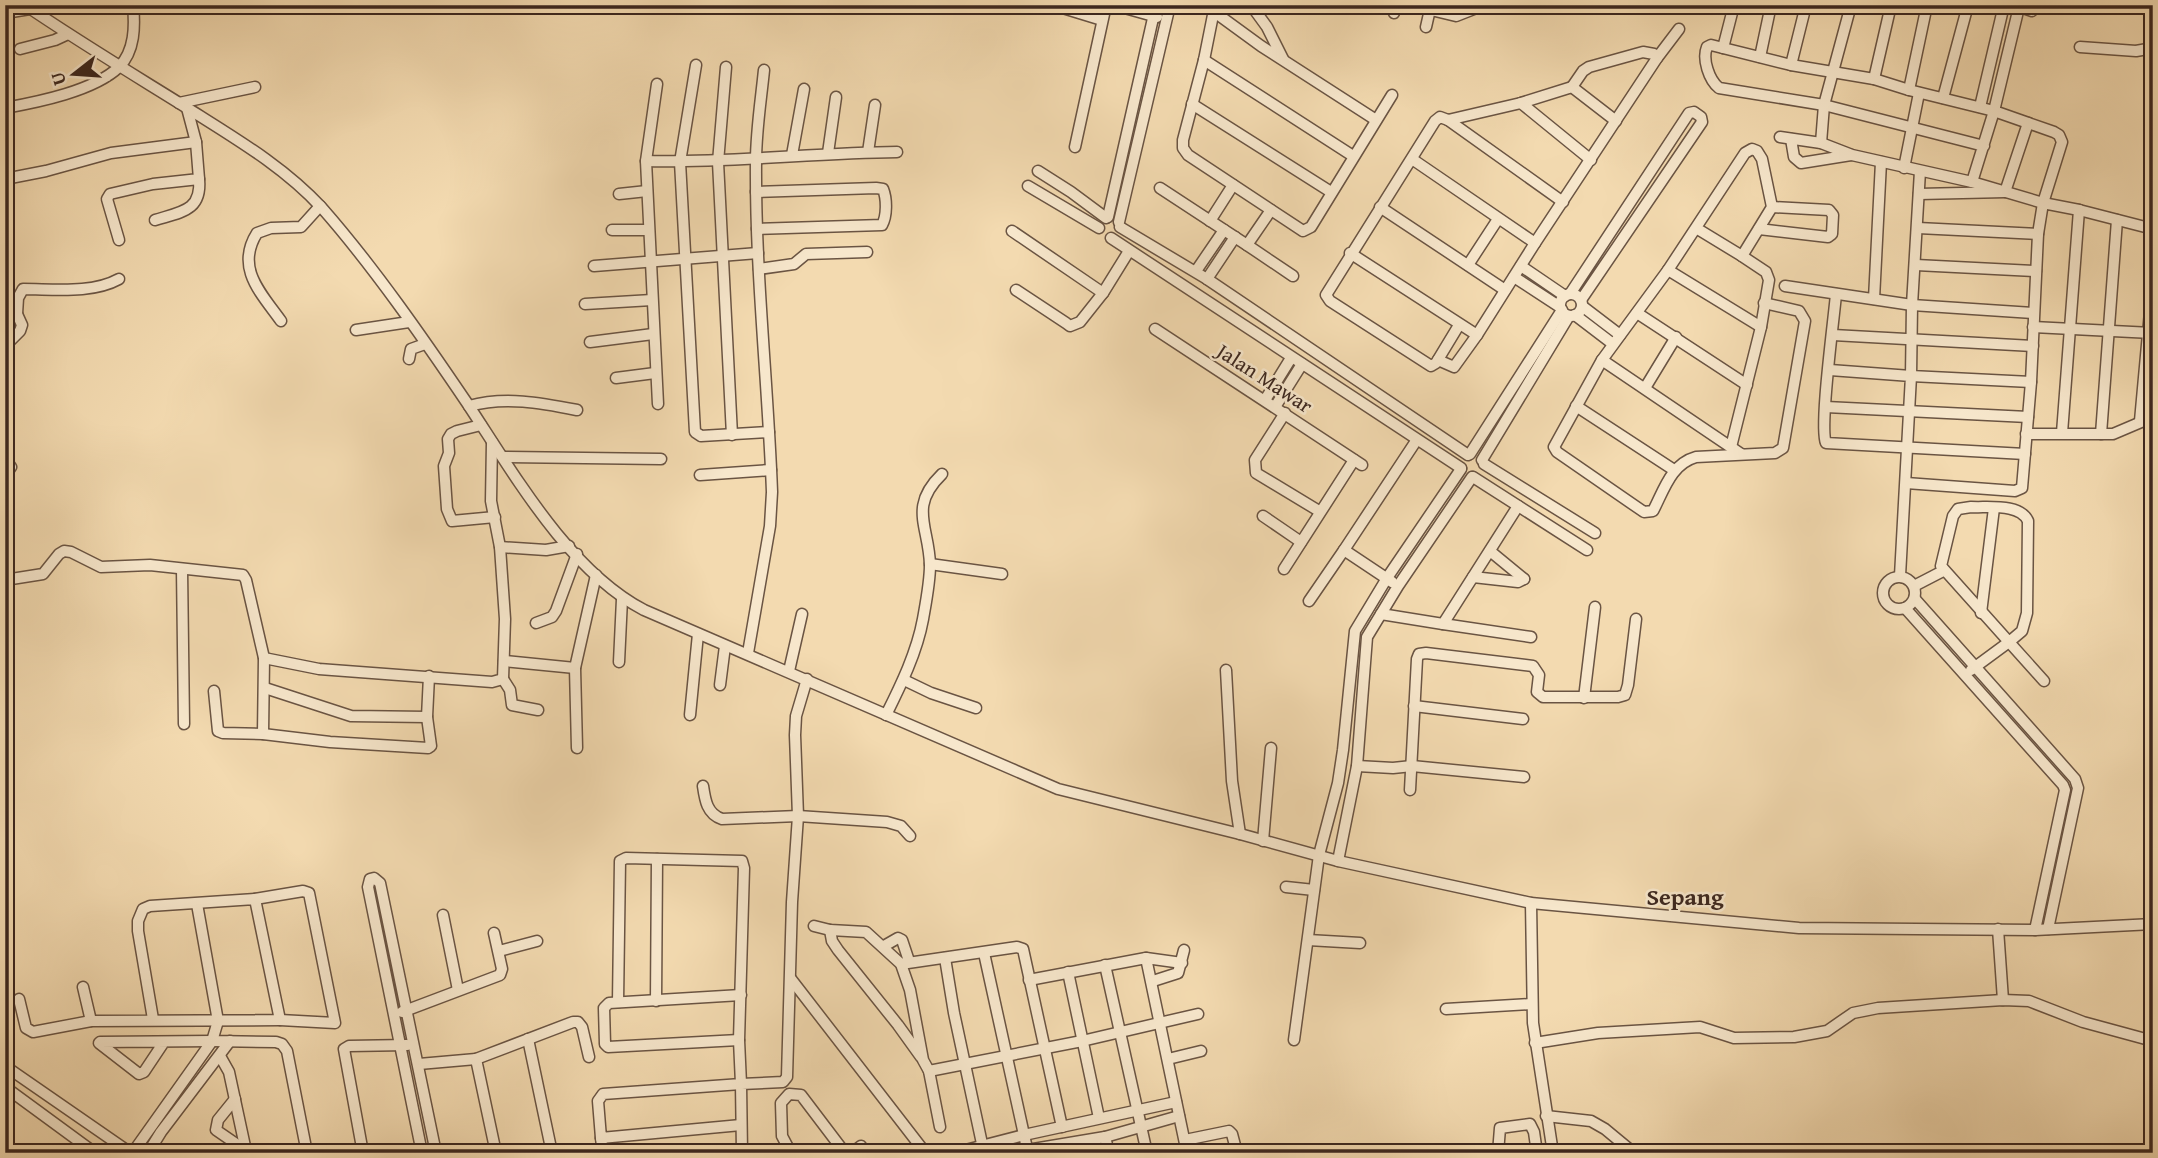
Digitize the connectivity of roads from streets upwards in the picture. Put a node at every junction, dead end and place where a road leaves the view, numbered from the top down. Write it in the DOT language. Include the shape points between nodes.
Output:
graph roads {
  1 [pos="133,5"];
  2 [pos="1106,5"];
  3 [pos="1114,5"];
  4 [pos="1156,5"];
  5 [pos="1170,5"];
  6 [pos="1251,5"];
  7 [pos="1460,5"];
  8 [pos="1484,5"];
  9 [pos="1734,5"];
  10 [pos="1771,5"];
  11 [pos="1806,5"];
  12 [pos="1852,5"];
  13 [pos="1891,5"];
  14 [pos="1927,5"];
  15 [pos="1968,5"];
  16 [pos="2004,5"];
  17 [pos="1057,6"];
  18 [pos="2017,6"];
  19 [pos="28,7"];
  20 [pos="1214,8"];
  21 [pos="1431,8"];
  22 [pos="2032,11"];
  23 [pos="5,13"];
  24 [pos="1153,16"];
  25 [pos="1456,16"];
  26 [pos="1102,20"];
  27 [pos="1167,20"];
  28 [pos="1426,27"];
  29 [pos="1679,29"];
  30 [pos="68,34"];
  31 [pos="2080,47"];
  32 [pos="1723,48"];
  33 [pos="2153,48"];
  34 [pos="20,49"];
  35 [pos="1760,57"];
  36 [pos="1657,58"];
  37 [pos="1204,60"];
  38 [pos="1283,60"];
  39 [pos="696,65"];
  40 [pos="1791,65"];
  41 [pos="121,66"];
  42 [pos="726,67"];
  43 [pos="764,70"];
  44 [pos="1833,72"];
  45 [pos="1874,79"];
  46 [pos="657,84"];
  47 [pos="255,87"];
  48 [pos="1572,87"];
  49 [pos="804,89"];
  50 [pos="1914,91"];
  51 [pos="1392,95"];
  52 [pos="836,97"];
  53 [pos="1943,98"];
  54 [pos="1521,103"];
  55 [pos="1192,104"];
  56 [pos="183,105"];
  57 [pos="875,105"];
  58 [pos="1824,105"];
  59 [pos="1980,107"];
  60 [pos="5,108"];
  61 [pos="1994,111"];
  62 [pos="1376,120"];
  63 [pos="1448,120"];
  64 [pos="1616,121"];
  65 [pos="2028,123"];
  66 [pos="1911,128"];
  67 [pos="195,142"];
  68 [pos="1821,143"];
  69 [pos="1984,146"];
  70 [pos="1075,147"];
  71 [pos="868,152"];
  72 [pos="897,152"];
  73 [pos="828,153"];
  74 [pos="792,155"];
  75 [pos="1852,155"];
  76 [pos="1353,156"];
  77 [pos="756,157"];
  78 [pos="1412,159"];
  79 [pos="1591,160"];
  80 [pos="646,161"];
  81 [pos="680,162"];
  82 [pos="718,162"];
  83 [pos="1881,162"];
  84 [pos="1904,168"];
  85 [pos="1038,171"];
  86 [pos="1920,171"];
  87 [pos="5,179"];
  88 [pos="199,179"];
  89 [pos="1972,182"];
  90 [pos="1233,185"];
  91 [pos="1028,186"];
  92 [pos="1160,188"];
  93 [pos="647,191"];
  94 [pos="756,192"];
  95 [pos="1331,192"];
  96 [pos="2005,192"];
  97 [pos="619,194"];
  98 [pos="1919,194"];
  99 [pos="1563,202"];
  100 [pos="2043,203"];
  101 [pos="320,206"];
  102 [pos="1380,207"];
  103 [pos="1772,207"];
  104 [pos="1271,210"];
  105 [pos="2079,210"];
  106 [pos="1107,217"];
  107 [pos="1498,219"];
  108 [pos="155,220"];
  109 [pos="2117,220"];
  110 [pos="1210,221"];
  111 [pos="1120,225"];
  112 [pos="1099,228"];
  113 [pos="1696,228"];
  114 [pos="1918,228"];
  115 [pos="757,229"];
  116 [pos="1759,229"];
  117 [pos="2153,229"];
  118 [pos="612,230"];
  119 [pos="648,230"];
  120 [pos="1224,230"];
  121 [pos="1012,231"];
  122 [pos="2038,234"];
  123 [pos="1236,237"];
  124 [pos="1111,238"];
  125 [pos="119,240"];
  126 [pos="1535,243"];
  127 [pos="1247,245"];
  128 [pos="867,251"];
  129 [pos="1129,251"];
  130 [pos="758,253"];
  131 [pos="1350,253"];
  132 [pos="723,255"];
  133 [pos="1742,256"];
  134 [pos="686,257"];
  135 [pos="651,260"];
  136 [pos="1468,265"];
  137 [pos="1916,265"];
  138 [pos="594,266"];
  139 [pos="1521,266"];
  140 [pos="759,269"];
  141 [pos="1668,270"];
  142 [pos="1196,271"];
  143 [pos="2036,271"];
  144 [pos="1293,275"];
  145 [pos="1514,277"];
  146 [pos="120,279"];
  147 [pos="1207,279"];
  148 [pos="2153,279"];
  149 [pos="1785,286"];
  150 [pos="1016,290"];
  151 [pos="1505,290"];
  152 [pos="1103,292"];
  153 [pos="1836,294"];
  154 [pos="1568,295"];
  155 [pos="1874,299"];
  156 [pos="652,300"];
  157 [pos="1582,303"];
  158 [pos="1764,303"];
  159 [pos="585,304"];
  160 [pos="1912,305"];
  161 [pos="5,306"];
  162 [pos="1567,312"];
  163 [pos="1637,313"];
  164 [pos="2033,313"];
  165 [pos="17,314"];
  166 [pos="281,321"];
  167 [pos="408,322"];
  168 [pos="1459,325"];
  169 [pos="1761,327"];
  170 [pos="2033,327"];
  171 [pos="1155,329"];
  172 [pos="2071,329"];
  173 [pos="356,330"];
  174 [pos="2108,331"];
  175 [pos="2151,333"];
  176 [pos="653,334"];
  177 [pos="1477,335"];
  178 [pos="1620,335"];
  179 [pos="1833,335"];
  180 [pos="1676,337"];
  181 [pos="1912,340"];
  182 [pos="590,342"];
  183 [pos="425,344"];
  184 [pos="1613,344"];
  185 [pos="5,346"];
  186 [pos="2033,346"];
  187 [pos="1292,358"];
  188 [pos="409,359"];
  189 [pos="1438,360"];
  190 [pos="1602,360"];
  191 [pos="1302,365"];
  192 [pos="1830,370"];
  193 [pos="655,373"];
  194 [pos="1911,376"];
  195 [pos="616,378"];
  196 [pos="2031,382"];
  197 [pos="1747,385"];
  198 [pos="1645,388"];
  199 [pos="1265,401"];
  200 [pos="658,404"];
  201 [pos="1576,406"];
  202 [pos="469,407"];
  203 [pos="1275,407"];
  204 [pos="1826,407"];
  205 [pos="577,410"];
  206 [pos="1909,412"];
  207 [pos="1285,413"];
  208 [pos="2028,417"];
  209 [pos="2153,417"];
  210 [pos="2140,421"];
  211 [pos="481,425"];
  212 [pos="769,432"];
  213 [pos="2062,433"];
  214 [pos="2026,434"];
  215 [pos="2101,434"];
  216 [pos="732,435"];
  217 [pos="1416,440"];
  218 [pos="492,442"];
  219 [pos="1731,447"];
  220 [pos="1907,448"];
  221 [pos="1469,454"];
  222 [pos="1741,454"];
  223 [pos="2025,454"];
  224 [pos="5,457"];
  225 [pos="503,457"];
  226 [pos="661,459"];
  227 [pos="1483,462"];
  228 [pos="1461,468"];
  229 [pos="771,470"];
  230 [pos="1674,470"];
  231 [pos="942,474"];
  232 [pos="700,475"];
  233 [pos="5,476"];
  234 [pos="1472,477"];
  235 [pos="1906,483"];
  236 [pos="1518,506"];
  237 [pos="1994,508"];
  238 [pos="1319,511"];
  239 [pos="1263,516"];
  240 [pos="495,517"];
  241 [pos="1595,533"];
  242 [pos="1301,542"];
  243 [pos="500,547"];
  244 [pos="573,550"];
  245 [pos="1344,550"];
  246 [pos="1587,550"];
  247 [pos="1490,551"];
  248 [pos="930,564"];
  249 [pos="181,569"];
  250 [pos="1284,569"];
  251 [pos="1943,571"];
  252 [pos="1002,574"];
  253 [pos="596,575"];
  254 [pos="1900,576"];
  255 [pos="1473,577"];
  256 [pos="1387,578"];
  257 [pos="5,580"];
  258 [pos="1398,586"];
  259 [pos="1914,586"];
  260 [pos="1914,598"];
  261 [pos="622,599"];
  262 [pos="1310,601"];
  263 [pos="1595,607"];
  264 [pos="1905,608"];
  265 [pos="1982,613"];
  266 [pos="802,614"];
  267 [pos="1381,614"];
  268 [pos="1636,619"];
  269 [pos="536,622"];
  270 [pos="1443,624"];
  271 [pos="698,634"];
  272 [pos="1531,637"];
  273 [pos="2008,642"];
  274 [pos="725,646"];
  275 [pos="748,653"];
  276 [pos="264,658"];
  277 [pos="504,662"];
  278 [pos="619,662"];
  279 [pos="1975,666"];
  280 [pos="575,668"];
  281 [pos="1226,670"];
  282 [pos="789,671"];
  283 [pos="1350,674"];
  284 [pos="1364,675"];
  285 [pos="1966,675"];
  286 [pos="429,676"];
  287 [pos="503,679"];
  288 [pos="807,679"];
  289 [pos="904,680"];
  290 [pos="2044,681"];
  291 [pos="720,685"];
  292 [pos="265,688"];
  293 [pos="214,691"];
  294 [pos="1584,698"];
  295 [pos="1414,706"];
  296 [pos="976,708"];
  297 [pos="538,710"];
  298 [pos="690,715"];
  299 [pos="886,715"];
  300 [pos="427,717"];
  301 [pos="1524,719"];
  302 [pos="184,724"];
  303 [pos="263,734"];
  304 [pos="577,748"];
  305 [pos="1271,748"];
  306 [pos="1357,766"];
  307 [pos="1412,766"];
  308 [pos="1524,777"];
  309 [pos="1338,783"];
  310 [pos="703,786"];
  311 [pos="1353,786"];
  312 [pos="1410,790"];
  313 [pos="2060,809"];
  314 [pos="2073,811"];
  315 [pos="1331,813"];
  316 [pos="798,816"];
  317 [pos="1346,818"];
  318 [pos="1240,834"];
  319 [pos="910,836"];
  320 [pos="1263,841"];
  321 [pos="1319,855"];
  322 [pos="657,859"];
  323 [pos="1338,861"];
  324 [pos="1286,887"];
  325 [pos="2044,887"];
  326 [pos="2057,889"];
  327 [pos="1314,890"];
  328 [pos="255,899"];
  329 [pos="1531,903"];
  330 [pos="197,904"];
  331 [pos="443,915"];
  332 [pos="2153,923"];
  333 [pos="814,926"];
  334 [pos="1998,929"];
  335 [pos="2048,929"];
  336 [pos="830,930"];
  337 [pos="2035,930"];
  338 [pos="494,933"];
  339 [pos="1308,940"];
  340 [pos="537,941"];
  341 [pos="1360,943"];
  342 [pos="884,947"];
  343 [pos="1184,950"];
  344 [pos="499,951"];
  345 [pos="984,953"];
  346 [pos="945,958"];
  347 [pos="1146,958"];
  348 [pos="905,962"];
  349 [pos="1182,963"];
  350 [pos="1105,965"];
  351 [pos="1068,972"];
  352 [pos="791,979"];
  353 [pos="1029,980"];
  354 [pos="1153,981"];
  355 [pos="83,987"];
  356 [pos="458,989"];
  357 [pos="740,995"];
  358 [pos="19,999"];
  359 [pos="2003,1000"];
  360 [pos="656,1001"];
  361 [pos="618,1002"];
  362 [pos="1531,1004"];
  363 [pos="1446,1009"];
  364 [pos="407,1011"];
  365 [pos="394,1013"];
  366 [pos="1198,1014"];
  367 [pos="153,1019"];
  368 [pos="281,1020"];
  369 [pos="91,1021"];
  370 [pos="218,1021"];
  371 [pos="1161,1023"];
  372 [pos="1121,1032"];
  373 [pos="528,1039"];
  374 [pos="739,1040"];
  375 [pos="1294,1040"];
  376 [pos="212,1041"];
  377 [pos="230,1041"];
  378 [pos="1082,1041"];
  379 [pos="2153,1041"];
  380 [pos="164,1042"];
  381 [pos="1535,1043"];
  382 [pos="414,1044"];
  383 [pos="401,1046"];
  384 [pos="1044,1048"];
  385 [pos="1201,1051"];
  386 [pos="220,1056"];
  387 [pos="1006,1056"];
  388 [pos="589,1057"];
  389 [pos="476,1059"];
  390 [pos="1168,1059"];
  391 [pos="923,1060"];
  392 [pos="196,1063"];
  393 [pos="419,1064"];
  394 [pos="965,1064"];
  395 [pos="5,1066"];
  396 [pos="929,1070"];
  397 [pos="206,1072"];
  398 [pos="741,1084"];
  399 [pos="5,1087"];
  400 [pos="235,1099"];
  401 [pos="1176,1102"];
  402 [pos="1137,1110"];
  403 [pos="1179,1116"];
  404 [pos="1546,1116"];
  405 [pos="1099,1118"];
  406 [pos="151,1125"];
  407 [pos="741,1125"];
  408 [pos="1141,1126"];
  409 [pos="940,1127"];
  410 [pos="1062,1127"];
  411 [pos="161,1132"];
  412 [pos="1024,1135"];
  413 [pos="1105,1136"];
  414 [pos="601,1138"];
  415 [pos="1185,1140"];
  416 [pos="861,1146"];
  417 [pos="1064,1148"];
  418 [pos="983,1149"];
  419 [pos="135,1151"];
  420 [pos="1027,1151"];
  421 [pos="248,1152"];
  422 [pos="923,1152"];
  423 [pos="95,1153"];
  424 [pos="307,1153"];
  425 [pos="363,1153"];
  426 [pos="422,1153"];
  427 [pos="436,1153"];
  428 [pos="496,1153"];
  429 [pos="552,1153"];
  430 [pos="603,1153"];
  431 [pos="742,1153"];
  432 [pos="791,1153"];
  433 [pos="845,1153"];
  434 [pos="852,1153"];
  435 [pos="941,1153"];
  436 [pos="954,1153"];
  437 [pos="1009,1153"];
  438 [pos="1109,1153"];
  439 [pos="1146,1153"];
  440 [pos="1187,1153"];
  441 [pos="1237,1153"];
  442 [pos="1498,1153"];
  443 [pos="1537,1153"];
  444 [pos="1552,1153"];
  445 [pos="1634,1153"];
  1 -- 41 [label="street" via="134,38"];
  2 -- 26 [label="street"];
  3 -- 24 [label="street"];
  4 -- 24 [label="street"];
  5 -- 27 [label="street"];
  6 -- 38 [label="street"];
  7 -- 25 [label="street"];
  8 -- 25 [label="street"];
  9 -- 32 [label="street"];
  10 -- 35 [label="street"];
  11 -- 40 [label="street"];
  12 -- 44 [label="street"];
  13 -- 45 [label="street"];
  14 -- 50 [label="street"];
  15 -- 53 [label="street"];
  16 -- 59 [label="street"];
  17 -- 26 [label="street"];
  18 -- 22 [label="street"];
  18 -- 61 [label="street"];
  19 -- 23 [label="street"];
  19 -- 30 [label="street"];
  20 -- 37 [label="street"];
  20 -- 38 [label="street"];
  21 -- 25 [label="street"];
  21 -- 28 [label="street"];
  24 -- 27 [label="street"];
  24 -- 106 [label="street"];
  26 -- 70 [label="street"];
  27 -- 111 [label="street"];
  29 -- 36 [label="street"];
  30 -- 34 [label="street"];
  30 -- 41 [label="street"];
  31 -- 33 [label="street"];
  32 -- 35 [label="street"];
  32 -- 58 [label="street" via="1709,45 1704,52 1712,81 1719,88"];
  35 -- 40 [label="street"];
  36 -- 48 [label="street" via="1643,52 1589,67"];
  36 -- 64 [label="street"];
  37 -- 55 [label="street"];
  37 -- 76 [label="street"];
  38 -- 62 [label="street"];
  39 -- 81 [label="street"];
  40 -- 44 [label="street"];
  41 -- 56 [label="street"];
  41 -- 60 [label="street" via="78,89"];
  42 -- 82 [label="street"];
  43 -- 77 [label="street"];
  44 -- 45 [label="street"];
  44 -- 58 [label="street"];
  45 -- 50 [label="street"];
  46 -- 80 [label="street"];
  47 -- 56 [label="street"];
  48 -- 54 [label="street"];
  48 -- 64 [label="street"];
  49 -- 74 [label="street"];
  50 -- 53 [label="street"];
  50 -- 66 [label="street"];
  51 -- 62 [label="street"];
  52 -- 73 [label="street"];
  53 -- 59 [label="street"];
  54 -- 63 [label="street"];
  54 -- 79 [label="street"];
  55 -- 90 [label="street" via="1183,148"];
  55 -- 95 [label="street"];
  56 -- 67 [label="street"];
  56 -- 101 [label="street" via="264,158"];
  57 -- 71 [label="street"];
  58 -- 66 [label="street"];
  58 -- 68 [label="street"];
  59 -- 61 [label="street"];
  61 -- 65 [label="street"];
  61 -- 69 [label="street"];
  62 -- 76 [label="street"];
  63 -- 78 [label="street" via="1440,117 1435,121"];
  63 -- 99 [label="street"];
  64 -- 79 [label="street"];
  65 -- 96 [label="street"];
  65 -- 100 [label="street" via="2057,133 2062,142"];
  66 -- 69 [label="street"];
  66 -- 84 [label="street"];
  67 -- 87 [label="street" via="111,153"];
  67 -- 88 [label="street"];
  68 -- 75 [label="street"];
  68 -- 75 [label="street" via="1785,138 1801,163"];
  69 -- 89 [label="street"];
  71 -- 72 [label="street"];
  71 -- 73 [label="street"];
  73 -- 74 [label="street"];
  74 -- 77 [label="street"];
  75 -- 83 [label="street"];
  76 -- 95 [label="street"];
  77 -- 82 [label="street"];
  77 -- 94 [label="street"];
  78 -- 102 [label="street"];
  78 -- 107 [label="street"];
  79 -- 99 [label="street"];
  80 -- 81 [label="street"];
  80 -- 93 [label="street"];
  81 -- 82 [label="street"];
  81 -- 134 [label="street"];
  82 -- 132 [label="street"];
  83 -- 84 [label="street"];
  83 -- 155 [label="street"];
  84 -- 86 [label="street"];
  85 -- 106 [label="street"];
  86 -- 89 [label="street"];
  86 -- 98 [label="street"];
  88 -- 108 [label="street" via="196,203"];
  88 -- 125 [label="street" via="110,194 107,199"];
  89 -- 96 [label="street"];
  90 -- 104 [label="street"];
  90 -- 110 [label="street"];
  91 -- 112 [label="street"];
  92 -- 110 [label="street"];
  93 -- 97 [label="street"];
  93 -- 119 [label="street"];
  94 -- 115 [label="street"];
  94 -- 115 [label="street" via="876,188 883,189 885,195 882,225"];
  95 -- 104 [label="street" via="1308,231"];
  96 -- 98 [label="street"];
  96 -- 100 [label="street"];
  98 -- 114 [label="street"];
  99 -- 126 [label="street"];
  100 -- 105 [label="street"];
  100 -- 122 [label="street"];
  101 -- 166 [label="street" via="301,227 257,233 249,250 247,261 255,284"];
  101 -- 167 [label="street"];
  102 -- 131 [label="street"];
  102 -- 136 [label="street"];
  103 -- 113 [label="street" via="1762,159 1757,151 1748,150"];
  103 -- 116 [label="street"];
  103 -- 116 [label="street" via="1829,210 1832,233 1828,237"];
  104 -- 127 [label="street"];
  105 -- 109 [label="street"];
  105 -- 172 [label="street"];
  106 -- 111 [label="street"];
  106 -- 112 [label="street"];
  107 -- 126 [label="street"];
  107 -- 136 [label="street"];
  109 -- 117 [label="street"];
  109 -- 174 [label="street"];
  110 -- 120 [label="street"];
  111 -- 124 [label="street"];
  111 -- 142 [label="street"];
  112 -- 124 [label="street" via="1103,236"];
  113 -- 133 [label="street"];
  113 -- 141 [label="street"];
  114 -- 122 [label="street"];
  114 -- 137 [label="street"];
  115 -- 130 [label="street"];
  116 -- 133 [label="street"];
  118 -- 119 [label="street"];
  119 -- 135 [label="street"];
  120 -- 123 [label="street"];
  120 -- 142 [label="street"];
  121 -- 152 [label="street"];
  122 -- 143 [label="street"];
  123 -- 127 [label="street"];
  123 -- 147 [label="street"];
  124 -- 129 [label="street"];
  126 -- 139 [label="street"];
  127 -- 144 [label="street"];
  128 -- 140 [label="street" via="806,254 794,264"];
  129 -- 152 [label="street"];
  129 -- 187 [label="street"];
  130 -- 132 [label="street"];
  130 -- 140 [label="street"];
  131 -- 168 [label="street"];
  131 -- 189 [label="street" via="1327,292 1328,299 1428,365"];
  132 -- 134 [label="street"];
  132 -- 216 [label="street"];
  133 -- 158 [label="street" via="1768,275"];
  134 -- 135 [label="street"];
  134 -- 216 [label="street" via="695,432 701,436"];
  135 -- 138 [label="street"];
  135 -- 156 [label="street"];
  136 -- 151 [label="street"];
  137 -- 143 [label="street"];
  137 -- 160 [label="street"];
  139 -- 145 [label="street"];
  139 -- 154 [label="street"];
  140 -- 212 [label="street"];
  141 -- 163 [label="street"];
  141 -- 169 [label="street"];
  142 -- 147 [label="street"];
  143 -- 164 [label="street"];
  145 -- 151 [label="street"];
  145 -- 162 [label="street"];
  146 -- 165 [label="street" via="88,288 23,289"];
  147 -- 221 [label="street"];
  148 -- 175 [label="street"];
  149 -- 153 [label="street"];
  150 -- 152 [label="street" via="1070,326 1080,323"];
  151 -- 177 [label="street"];
  153 -- 155 [label="street"];
  153 -- 179 [label="street"];
  154 -- 157 [label="street"];
  154 -- 157 [label="street" via="1689,113 1694,112 1702,122"];
  154 -- 162 [label="street"];
  155 -- 160 [label="street"];
  156 -- 159 [label="street"];
  156 -- 176 [label="street"];
  157 -- 162 [label="street" via="1580,312"];
  157 -- 178 [label="street"];
  158 -- 169 [label="street"];
  158 -- 222 [label="street" via="1798,311 1805,321 1783,447 1775,453"];
  160 -- 164 [label="street"];
  160 -- 181 [label="street"];
  161 -- 165 [label="street"];
  162 -- 184 [label="street"];
  162 -- 221 [label="street"];
  162 -- 227 [label="street"];
  163 -- 178 [label="street"];
  163 -- 180 [label="street"];
  164 -- 170 [label="street"];
  165 -- 185 [label="street" via="20,331"];
  167 -- 173 [label="street"];
  167 -- 183 [label="street"];
  168 -- 177 [label="street"];
  168 -- 189 [label="street"];
  169 -- 197 [label="street"];
  170 -- 172 [label="street"];
  170 -- 186 [label="street"];
  171 -- 199 [label="street, Jalan Mawar"];
  172 -- 174 [label="street"];
  172 -- 213 [label="street"];
  174 -- 175 [label="street"];
  174 -- 215 [label="street"];
  175 -- 210 [label="street"];
  176 -- 182 [label="street"];
  176 -- 193 [label="street"];
  177 -- 189 [label="street" via="1454,367"];
  178 -- 184 [label="street"];
  179 -- 181 [label="street"];
  179 -- 192 [label="street"];
  180 -- 197 [label="street"];
  180 -- 198 [label="street"];
  181 -- 186 [label="street"];
  181 -- 194 [label="street"];
  183 -- 188 [label="street" via="411,349"];
  183 -- 202 [label="street"];
  184 -- 190 [label="street"];
  186 -- 196 [label="street"];
  187 -- 191 [label="street"];
  187 -- 199 [label="street"];
  190 -- 198 [label="street"];
  190 -- 201 [label="street"];
  191 -- 203 [label="street"];
  191 -- 217 [label="street"];
  192 -- 194 [label="street"];
  192 -- 204 [label="street"];
  193 -- 195 [label="street"];
  193 -- 200 [label="street"];
  194 -- 196 [label="street"];
  194 -- 206 [label="street"];
  196 -- 208 [label="street"];
  197 -- 219 [label="street"];
  198 -- 219 [label="street"];
  199 -- 203 [label="street, Jalan Mawar"];
  201 -- 230 [label="street"];
  201 -- 230 [label="street" via="1558,439 1557,452 1644,512 1653,511"];
  202 -- 205 [label="street" via="498,400"];
  202 -- 211 [label="street"];
  203 -- 207 [label="street, Jalan Mawar"];
  204 -- 206 [label="street"];
  204 -- 220 [label="street" via="1826,443"];
  206 -- 208 [label="street"];
  206 -- 220 [label="street"];
  207 -- 238 [label="street" via="1255,460 1256,473"];
  207 -- 238 [label="street, Jalan Mawar" via="1358,463"];
  208 -- 214 [label="street"];
  209 -- 210 [label="street"];
  210 -- 215 [label="street" via="2125,430"];
  211 -- 218 [label="street"];
  211 -- 240 [label="street" via="457,431 448,439 444,466 447,509 452,521"];
  212 -- 216 [label="street"];
  212 -- 229 [label="street"];
  213 -- 214 [label="street"];
  213 -- 215 [label="street"];
  214 -- 223 [label="street"];
  217 -- 228 [label="street"];
  217 -- 245 [label="street"];
  218 -- 225 [label="street"];
  218 -- 240 [label="street" via="490,482"];
  219 -- 222 [label="street"];
  220 -- 223 [label="street"];
  220 -- 235 [label="street"];
  221 -- 227 [label="street"];
  221 -- 228 [label="street"];
  222 -- 230 [label="street" via="1696,457"];
  223 -- 235 [label="street" via="2019,490"];
  224 -- 233 [label="street" via="11,467"];
  225 -- 226 [label="street"];
  225 -- 244 [label="street"];
  227 -- 234 [label="street" via="1481,473"];
  227 -- 241 [label="street"];
  228 -- 234 [label="street"];
  228 -- 256 [label="street"];
  229 -- 232 [label="street"];
  229 -- 275 [label="street" via="770,526"];
  231 -- 248 [label="street" via="923,503"];
  234 -- 236 [label="street"];
  234 -- 258 [label="street"];
  235 -- 254 [label="street"];
  236 -- 246 [label="street"];
  236 -- 247 [label="street"];
  237 -- 251 [label="street" via="1956,511 1941,562"];
  237 -- 265 [label="street"];
  237 -- 273 [label="street" via="2021,512 2029,527 2027,614 2022,631"];
  238 -- 242 [label="street"];
  239 -- 242 [label="street"];
  240 -- 243 [label="street"];
  242 -- 250 [label="street"];
  243 -- 244 [label="street"];
  243 -- 277 [label="street"];
  244 -- 253 [label="street"];
  244 -- 269 [label="street" via="556,611"];
  245 -- 256 [label="street"];
  245 -- 262 [label="street"];
  247 -- 255 [label="street"];
  247 -- 255 [label="street" via="1524,580"];
  248 -- 252 [label="street"];
  248 -- 289 [label="street" via="923,622"];
  249 -- 257 [label="street" via="101,567 64,551 43,574"];
  249 -- 276 [label="street" via="243,575"];
  249 -- 302 [label="street"];
  251 -- 259 [label="street"];
  251 -- 265 [label="street"];
  253 -- 261 [label="street"];
  253 -- 280 [label="street"];
  254 -- 259 [label="street"];
  254 -- 264 [label="street" via="1885,584 1884,597 1893,607"];
  255 -- 270 [label="street"];
  256 -- 258 [label="street"];
  256 -- 283 [label="street" via="1355,631"];
  258 -- 267 [label="street"];
  259 -- 260 [label="street"];
  260 -- 264 [label="street"];
  260 -- 279 [label="street"];
  261 -- 271 [label="street"];
  261 -- 278 [label="street"];
  263 -- 294 [label="street"];
  264 -- 285 [label="street"];
  265 -- 273 [label="street"];
  266 -- 282 [label="street"];
  267 -- 270 [label="street"];
  267 -- 284 [label="street" via="1367,637"];
  268 -- 294 [label="street" via="1625,695"];
  270 -- 272 [label="street"];
  271 -- 274 [label="street"];
  271 -- 298 [label="street"];
  273 -- 279 [label="street"];
  273 -- 290 [label="street"];
  274 -- 275 [label="street"];
  274 -- 291 [label="street"];
  275 -- 282 [label="street"];
  276 -- 286 [label="street" via="319,669"];
  276 -- 292 [label="street"];
  277 -- 280 [label="street"];
  277 -- 287 [label="street"];
  279 -- 285 [label="street"];
  279 -- 314 [label="street" via="2075,779 2078,788"];
  280 -- 304 [label="street"];
  281 -- 318 [label="street"];
  282 -- 288 [label="street"];
  283 -- 284 [label="street"];
  283 -- 309 [label="street"];
  284 -- 306 [label="street"];
  285 -- 313 [label="street" via="2060,780 2065,790"];
  286 -- 287 [label="street"];
  286 -- 300 [label="street"];
  287 -- 297 [label="street" via="512,705"];
  288 -- 299 [label="street"];
  288 -- 316 [label="street" via="794,735"];
  289 -- 296 [label="street"];
  289 -- 299 [label="street"];
  292 -- 300 [label="street" via="351,716"];
  292 -- 303 [label="street"];
  293 -- 303 [label="street" via="218,731"];
  294 -- 295 [label="street" via="1539,695 1539,675 1533,666 1426,653 1417,657"];
  295 -- 301 [label="street"];
  295 -- 307 [label="street"];
  299 -- 318 [label="street" via="1058,789"];
  300 -- 303 [label="street" via="428,748"];
  305 -- 320 [label="street"];
  306 -- 307 [label="street"];
  306 -- 311 [label="street"];
  307 -- 308 [label="street"];
  307 -- 312 [label="street"];
  309 -- 311 [label="street"];
  309 -- 315 [label="street"];
  310 -- 316 [label="street" via="705,801 722,819"];
  311 -- 317 [label="street"];
  313 -- 314 [label="street"];
  313 -- 325 [label="street"];
  314 -- 326 [label="street"];
  315 -- 317 [label="street"];
  315 -- 321 [label="street"];
  316 -- 319 [label="street" via="895,824"];
  316 -- 352 [label="street"];
  317 -- 323 [label="street"];
  318 -- 320 [label="street"];
  320 -- 321 [label="street"];
  321 -- 323 [label="street"];
  321 -- 327 [label="street"];
  322 -- 357 [label="street" via="741,861"];
  322 -- 360 [label="street"];
  322 -- 361 [label="street" via="620,861"];
  323 -- 329 [label="street"];
  324 -- 327 [label="street"];
  325 -- 326 [label="street"];
  325 -- 337 [label="street"];
  326 -- 335 [label="street"];
  327 -- 339 [label="street"];
  328 -- 330 [label="street"];
  328 -- 368 [label="street"];
  328 -- 368 [label="street" via="309,893 335,1023"];
  329 -- 334 [label="street" via="1799,928"];
  329 -- 362 [label="street"];
  330 -- 367 [label="street" via="150,906 139,914"];
  330 -- 370 [label="street"];
  331 -- 356 [label="street"];
  332 -- 335 [label="street"];
  333 -- 336 [label="street"];
  334 -- 337 [label="street"];
  334 -- 359 [label="street"];
  335 -- 337 [label="street"];
  336 -- 342 [label="street" via="866,932"];
  336 -- 391 [label="street" via="838,950"];
  338 -- 344 [label="street"];
  339 -- 341 [label="street"];
  339 -- 375 [label="street"];
  340 -- 344 [label="street"];
  342 -- 348 [label="street"];
  342 -- 348 [label="street" via="902,940"];
  343 -- 349 [label="street"];
  344 -- 356 [label="street" via="502,973"];
  345 -- 346 [label="street"];
  345 -- 353 [label="street" via="1023,949"];
  345 -- 387 [label="street"];
  346 -- 348 [label="street"];
  346 -- 394 [label="street"];
  347 -- 349 [label="street"];
  347 -- 350 [label="street"];
  347 -- 354 [label="street"];
  348 -- 391 [label="street"];
  349 -- 354 [label="street" via="1178,973"];
  350 -- 351 [label="street"];
  350 -- 372 [label="street"];
  351 -- 353 [label="street"];
  351 -- 378 [label="street"];
  352 -- 398 [label="street" via="786,1081"];
  352 -- 422 [label="street"];
  353 -- 384 [label="street"];
  354 -- 371 [label="street"];
  355 -- 369 [label="street"];
  356 -- 364 [label="street"];
  357 -- 360 [label="street"];
  357 -- 374 [label="street"];
  358 -- 369 [label="street" via="26,1028 33,1032"];
  359 -- 379 [label="street" via="2029,1001"];
  359 -- 381 [label="street" via="1878,1008 1853,1013 1827,1031 1794,1037 1746,1039 1700,1027 1598,1033"];
  360 -- 361 [label="street"];
  361 -- 374 [label="street" via="604,1008 608,1047"];
  362 -- 363 [label="street"];
  362 -- 381 [label="street"];
  364 -- 365 [label="street"];
  364 -- 365 [label="street" via="380,883 374,878 368,887"];
  364 -- 382 [label="street"];
  365 -- 383 [label="street"];
  366 -- 371 [label="street"];
  367 -- 369 [label="street"];
  367 -- 370 [label="street"];
  368 -- 370 [label="street"];
  370 -- 376 [label="street"];
  371 -- 372 [label="street"];
  371 -- 390 [label="street"];
  372 -- 378 [label="street"];
  372 -- 402 [label="street"];
  373 -- 388 [label="street" via="578,1023"];
  373 -- 389 [label="street"];
  373 -- 429 [label="street"];
  374 -- 398 [label="street"];
  376 -- 377 [label="street"];
  376 -- 380 [label="street"];
  376 -- 392 [label="street"];
  377 -- 386 [label="street"];
  377 -- 424 [label="street" via="276,1042 287,1051"];
  378 -- 384 [label="street"];
  378 -- 405 [label="street"];
  380 -- 380 [label="street" via="139,1074 99,1043"];
  381 -- 404 [label="street"];
  382 -- 383 [label="street"];
  382 -- 393 [label="street"];
  383 -- 425 [label="street" via="344,1049"];
  383 -- 426 [label="street"];
  384 -- 387 [label="street"];
  384 -- 410 [label="street"];
  385 -- 390 [label="street"];
  386 -- 397 [label="street"];
  386 -- 400 [label="street"];
  387 -- 394 [label="street"];
  387 -- 412 [label="street"];
  389 -- 393 [label="street"];
  389 -- 428 [label="street"];
  390 -- 401 [label="street"];
  391 -- 396 [label="street"];
  392 -- 397 [label="street"];
  392 -- 406 [label="street"];
  393 -- 427 [label="street"];
  394 -- 396 [label="street"];
  394 -- 418 [label="street"];
  395 -- 419 [label="street"];
  396 -- 409 [label="street"];
  397 -- 411 [label="street"];
  398 -- 407 [label="street"];
  398 -- 414 [label="street" via="601,1094"];
  399 -- 423 [label="street"];
  400 -- 421 [label="street"];
  400 -- 421 [label="street" via="218,1120 216,1130"];
  401 -- 402 [label="street"];
  401 -- 403 [label="street"];
  402 -- 405 [label="street"];
  402 -- 408 [label="street"];
  403 -- 408 [label="street"];
  403 -- 415 [label="street"];
  404 -- 444 [label="street"];
  404 -- 445 [label="street" via="1591,1121"];
  405 -- 410 [label="street"];
  406 -- 411 [label="street"];
  406 -- 419 [label="street"];
  407 -- 414 [label="street"];
  407 -- 431 [label="street"];
  408 -- 413 [label="street"];
  408 -- 439 [label="street"];
  410 -- 412 [label="street"];
  411 -- 419 [label="street"];
  412 -- 418 [label="street"];
  412 -- 420 [label="street"];
  413 -- 417 [label="street"];
  413 -- 438 [label="street"];
  414 -- 430 [label="street"];
  415 -- 440 [label="street"];
  415 -- 441 [label="street" via="1229,1131"];
  416 -- 434 [label="street"];
  417 -- 420 [label="street"];
  418 -- 436 [label="street"];
  420 -- 437 [label="street"];
  422 -- 435 [label="street"];
  432 -- 433 [label="street" via="782,1136 781,1103 795,1093"];
  442 -- 443 [label="street" via="1500,1128 1530,1124"];
}
